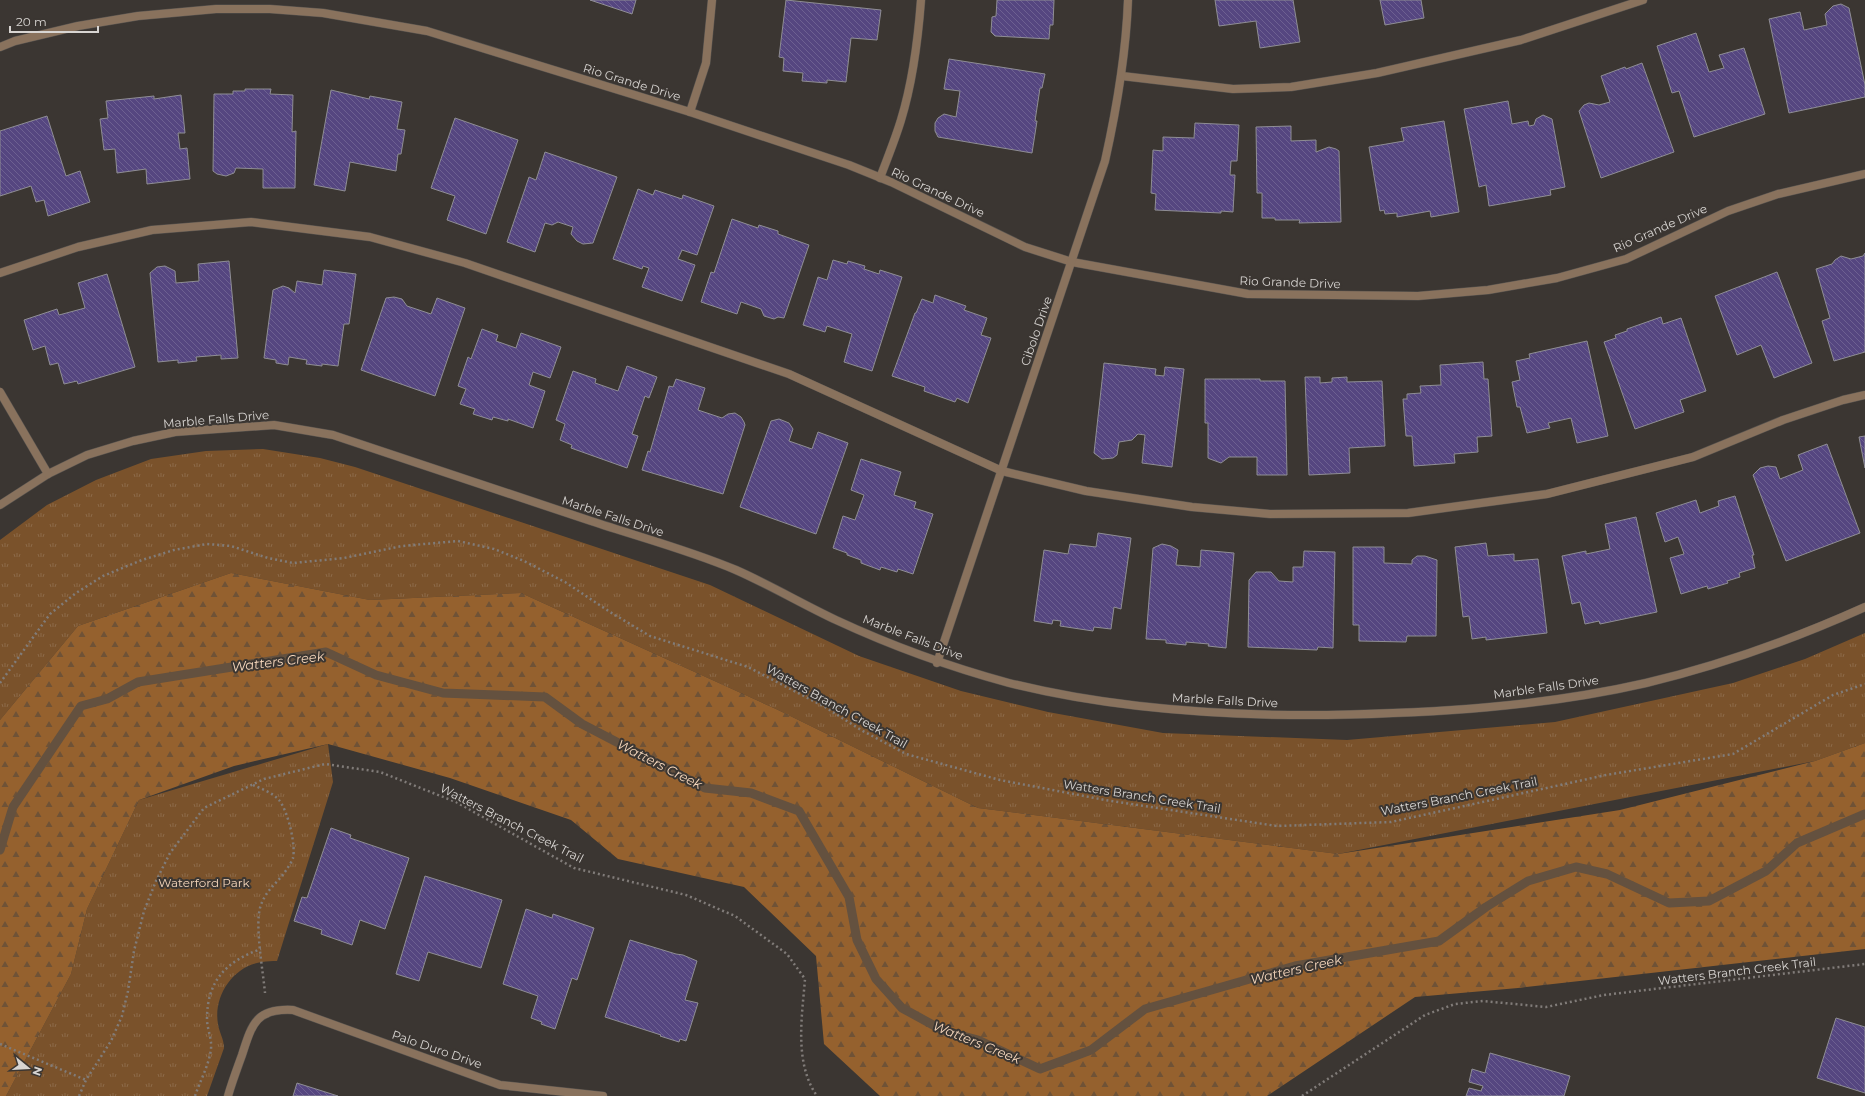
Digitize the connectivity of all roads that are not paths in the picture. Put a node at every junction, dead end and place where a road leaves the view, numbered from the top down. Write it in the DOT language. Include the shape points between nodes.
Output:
graph roads {
  1 [pos="712,0"];
  2 [pos="921,0"];
  3 [pos="1128,0"];
  4 [pos="1643,0"];
  5 [pos="0,47"];
  6 [pos="1122,76"];
  7 [pos="690,112"];
  8 [pos="1865,174"];
  9 [pos="880,178"];
  10 [pos="1072,262"];
  11 [pos="0,273"];
  12 [pos="0,392"];
  13 [pos="1865,395"];
  14 [pos="1002,471"];
  15 [pos="48,474"];
  16 [pos="0,505"];
  17 [pos="1865,607"];
  18 [pos="937,662"];
  19 [pos="228,1096"];
  20 [pos="603,1096"];
  1 -- 7 [label="street" via="706,63"];
  2 -- 9 [label="street" via="919,29 908,92 901,120"];
  3 -- 6 [label="street, Cibolo Drive"];
  4 -- 6 [label="street" via="1521,40 1377,73 1291,87 1233,89"];
  5 -- 7 [label="street, Rio Grande Drive" via="78,26 138,16 224,9 323,13 427,31"];
  6 -- 10 [label="street, Cibolo Drive" via="1105,161"];
  7 -- 9 [label="street, Rio Grande Drive" via="849,165"];
  8 -- 10 [label="street, Rio Grande Drive" via="1778,194 1728,211 1626,259 1557,278 1488,290 1418,296 1248,294"];
  9 -- 10 [label="street, Rio Grande Drive" via="1025,247"];
  10 -- 14 [label="street, Cibolo Drive"];
  11 -- 14 [label="street" via="78,247 152,230 251,222 370,237 466,263 789,374"];
  12 -- 15 [label="street"];
  13 -- 14 [label="street" via="1783,420 1685,459 1547,494 1408,512 1270,514 1192,508 1086,492"];
  14 -- 18 [label="street, Cibolo Drive"];
  15 -- 16 [label="street, Marble Falls Drive"];
  15 -- 18 [label="street, Marble Falls Drive" via="87,455 175,432 274,425 333,435 736,570 840,622"];
  17 -- 18 [label="street, Marble Falls Drive" via="1807,633 1759,650 1646,683 1512,706 1417,713 1191,713 1094,700 1013,684"];
  19 -- 20 [label="street, Palo Duro Drive" via="248,1032 256,1021 267,1013 280,1010 293,1010 500,1084"];
}
